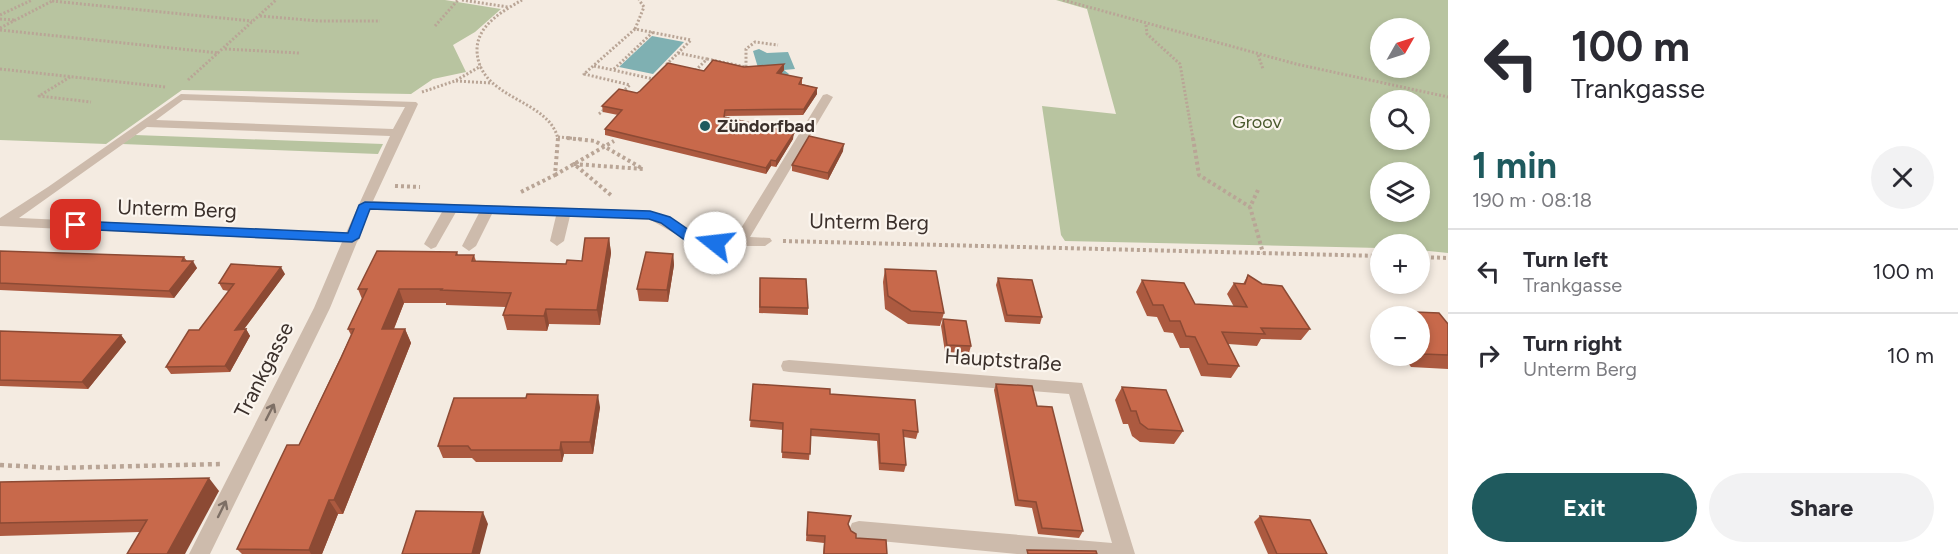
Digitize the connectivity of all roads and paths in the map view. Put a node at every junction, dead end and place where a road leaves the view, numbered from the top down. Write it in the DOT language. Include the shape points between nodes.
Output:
graph roads {
  1 [pos="32,0"];
  2 [pos="276,0"];
  3 [pos="460,0"];
  4 [pos="522,0"];
  5 [pos="639,0"];
  6 [pos="1063,0"];
  7 [pos="53,1"];
  8 [pos="508,7"];
  9 [pos="259,16"];
  10 [pos="0,17"];
  11 [pos="16,20"];
  12 [pos="252,21"];
  13 [pos="380,21"];
  14 [pos="1146,24"];
  15 [pos="435,26"];
  16 [pos="0,29"];
  17 [pos="635,29"];
  18 [pos="652,33"];
  19 [pos="778,45"];
  20 [pos="224,48"];
  21 [pos="219,53"];
  22 [pos="299,53"];
  23 [pos="678,53"];
  24 [pos="1258,54"];
  25 [pos="707,59"];
  26 [pos="481,66"];
  27 [pos="593,66"];
  28 [pos="0,69"];
  29 [pos="1263,69"];
  30 [pos="613,70"];
  31 [pos="692,74"];
  32 [pos="70,77"];
  33 [pos="455,81"];
  34 [pos="491,83"];
  35 [pos="179,92"];
  36 [pos="629,96"];
  37 [pos="827,97"];
  38 [pos="1448,97"];
  39 [pos="91,102"];
  40 [pos="412,104"];
  41 [pos="606,107"];
  42 [pos="599,114"];
  43 [pos="144,123"];
  44 [pos="397,133"];
  45 [pos="558,137"];
  46 [pos="614,141"];
  47 [pos="604,147"];
  48 [pos="574,164"];
  49 [pos="555,175"];
  50 [pos="1258,190"];
  51 [pos="365,205"];
  52 [pos="1250,207"];
  53 [pos="451,209"];
  54 [pos="487,210"];
  55 [pos="512,211"];
  56 [pos="564,212"];
  57 [pos="633,214"];
  58 [pos="2,222"];
  59 [pos="352,238"];
  60 [pos="740,241"];
  61 [pos="765,241"];
  62 [pos="557,242"];
  63 [pos="431,244"];
  64 [pos="470,246"];
  65 [pos="1263,253"];
  66 [pos="1370,256"];
  67 [pos="1430,257"];
  68 [pos="1448,258"];
  69 [pos="789,366"];
  70 [pos="243,464"];
  71 [pos="0,465"];
  72 [pos="859,530"];
  73 [pos="199,554"];
  74 [pos="1123,554"];
  1 -- 10 [label="path"];
  2 -- 9 [label="path"];
  3 -- 8 [label="path"];
  3 -- 15 [label="path"];
  4 -- 8 [label="path"];
  5 -- 17 [label="path" via="644,6"];
  6 -- 14 [label="path"];
  7 -- 11 [label="path"];
  7 -- 12 [label="path"];
  8 -- 26 [label="path" via="482,29 475,50"];
  9 -- 12 [label="path"];
  9 -- 13 [label="path"];
  10 -- 11 [label="path"];
  11 -- 16 [label="path"];
  12 -- 20 [label="path"];
  14 -- 24 [label="path"];
  14 -- 52 [label="path" via="1148,34 1180,64 1199,174"];
  16 -- 21 [label="path"];
  17 -- 18 [label="path"];
  17 -- 27 [label="path"];
  18 -- 23 [label="path" via="691,40"];
  18 -- 30 [label="path"];
  19 -- 25 [label="path" via="755,42 746,49 746,67"];
  20 -- 21 [label="path"];
  20 -- 22 [label="path"];
  21 -- 35 [label="path"];
  23 -- 25 [label="path"];
  23 -- 30 [label="path" via="653,79"];
  24 -- 29 [label="path"];
  24 -- 38 [label="path"];
  25 -- 31 [label="path"];
  26 -- 33 [label="path"];
  26 -- 34 [label="path"];
  27 -- 30 [label="path"];
  27 -- 36 [label="path" via="584,74 630,85 620,94"];
  28 -- 32 [label="path"];
  32 -- 35 [label="path"];
  32 -- 39 [label="path" via="39,96"];
  33 -- 34 [label="path"];
  33 -- 40 [label="path" via="422,92"];
  34 -- 45 [label="path" via="548,120"];
  35 -- 40 [label="street"];
  35 -- 43 [label="street"];
  37 -- 60 [label="street"];
  40 -- 44 [label="street, Trankgasse"];
  41 -- 42 [label="path"];
  43 -- 44 [label="street"];
  43 -- 58 [label="street"];
  44 -- 51 [label="street, Trankgasse"];
  45 -- 47 [label="path" via="595,141"];
  45 -- 49 [label="path"];
  46 -- 47 [label="path"];
  47 -- 48 [label="path"];
  47 -- 48 [label="path" via="642,169"];
  48 -- 49 [label="path"];
  48 -- 57 [label="path"];
  49 -- 55 [label="path" via="520,193"];
  50 -- 52 [label="path"];
  51 -- 53 [label="street"];
  51 -- 59 [label="street, Trankgasse"];
  52 -- 65 [label="path"];
  53 -- 54 [label="street"];
  53 -- 63 [label="street"];
  54 -- 55 [label="street"];
  54 -- 64 [label="street"];
  55 -- 56 [label="street"];
  56 -- 57 [label="street"];
  56 -- 62 [label="street"];
  57 -- 60 [label="street" via="656,216 702,241"];
  58 -- 59 [label="street, Unterm Berg"];
  70 -- 59 [label="street, Trankgasse, one-way" via="322,308"];
  60 -- 61 [label="street"];
  61 -- 65 [label="path, Unterm Berg"];
  65 -- 66 [label="path, Unterm Berg"];
  67 -- 68 [label="path"];
  69 -- 74 [label="street, Hauptstraße" via="1076,388"];
  70 -- 71 [label="path" via="55,468"];
  73 -- 70 [label="street, Trankgasse, one-way"];
  72 -- 74 [label="street"];
}
